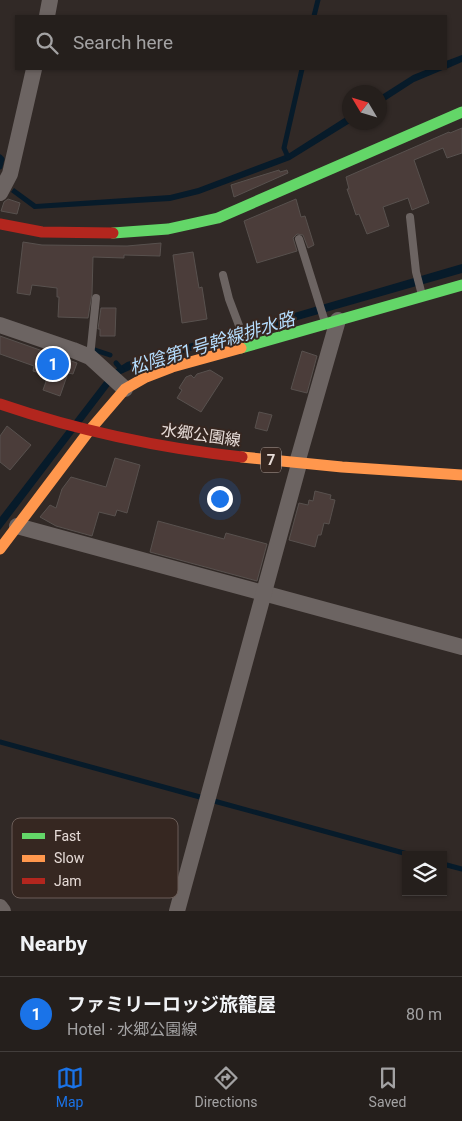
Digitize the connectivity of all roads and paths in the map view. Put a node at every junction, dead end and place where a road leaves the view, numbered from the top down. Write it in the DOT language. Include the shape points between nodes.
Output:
graph roads {
  1 [pos="50,0"];
  2 [pos="47,15"];
  3 [pos="34,70"];
  4 [pos="462,112"];
  5 [pos="0,193"];
  6 [pos="410,217"];
  7 [pos="0,224"];
  8 [pos="299,239"];
  9 [pos="223,275"];
  10 [pos="462,285"];
  11 [pos="422,294"];
  12 [pos="96,298"];
  13 [pos="329,321"];
  14 [pos="0,325"];
  15 [pos="245,344"];
  16 [pos="90,358"];
  17 [pos="123,387"];
  18 [pos="0,404"];
  19 [pos="86,430"];
  20 [pos="298,463"];
  21 [pos="462,475"];
  22 [pos="17,526"];
  23 [pos="0,549"];
  24 [pos="264,592"];
  25 [pos="462,647"];
  26 [pos="0,907"];
  27 [pos="4,911"];
  28 [pos="177,911"];
  1 -- 2 [label="street"];
  3 -- 5 [label="street" via="10,174"];
  4 -- 7 [label="street" via="218,218 168,229 127,233 42,232"];
  6 -- 11 [label="lane" via="416,272"];
  8 -- 13 [label="lane" via="319,302"];
  9 -- 15 [label="lane"];
  10 -- 11 [label="street"];
  11 -- 13 [label="street"];
  12 -- 16 [label="lane"];
  13 -- 15 [label="street"];
  13 -- 20 [label="street"];
  14 -- 16 [label="street"];
  15 -- 17 [label="street" via="172,367"];
  16 -- 17 [label="street"];
  17 -- 19 [label="street"];
  18 -- 19 [label="street, 水郷公園線 / 7"];
  19 -- 20 [label="street, 水郷公園線 / 7" via="191,451"];
  19 -- 22 [label="street"];
  20 -- 21 [label="street, 水郷公園線 / 7"];
  20 -- 24 [label="street"];
  22 -- 23 [label="street"];
  22 -- 24 [label="street"];
  24 -- 25 [label="street"];
  24 -- 28 [label="street"];
  26 -- 27 [label="street"];
}
